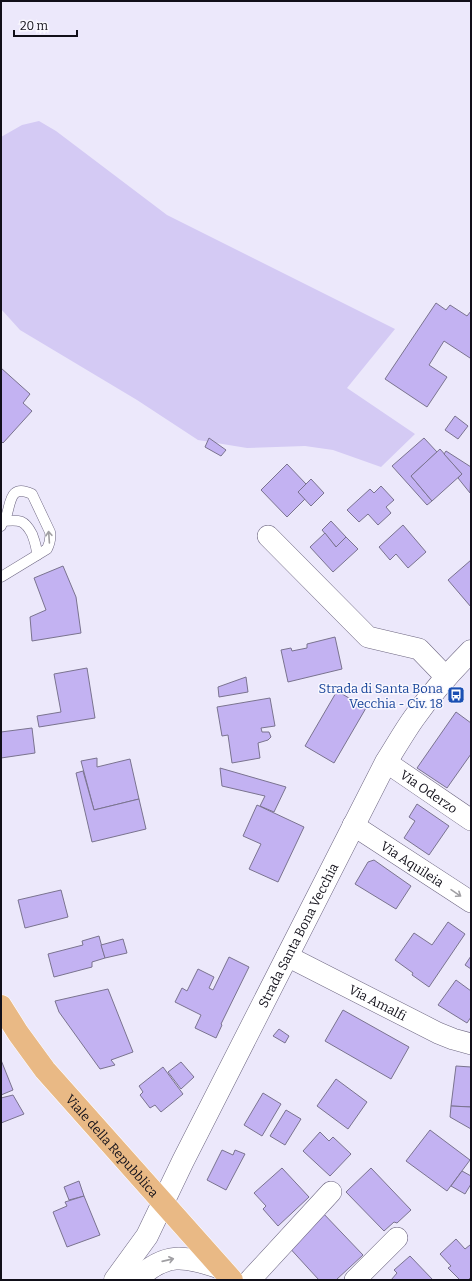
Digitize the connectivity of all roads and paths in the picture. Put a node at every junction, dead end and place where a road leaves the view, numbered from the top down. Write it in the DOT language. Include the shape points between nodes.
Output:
graph roads {
  1 [pos="2,523"];
  2 [pos="268,536"];
  3 [pos="37,555"];
  4 [pos="1,577"];
  5 [pos="471,651"];
  6 [pos="446,677"];
  7 [pos="386,762"];
  8 [pos="471,820"];
  9 [pos="353,825"];
  10 [pos="471,902"];
  11 [pos="287,956"];
  12 [pos="1,1006"];
  13 [pos="471,1044"];
  14 [pos="331,1192"];
  15 [pos="164,1203"];
  16 [pos="397,1238"];
  17 [pos="227,1274"];
  18 [pos="115,1280"];
  19 [pos="136,1280"];
  20 [pos="250,1280"];
  21 [pos="355,1280"];
  1 -- 3 [label="lane" via="14,520 27,525 36,544"];
  3 -- 1 [label="lane, one-way" via="47,549 51,537 32,494 21,491 15,493 11,497"];
  2 -- 6 [label="street" via="368,637 419,649"];
  3 -- 4 [label="lane"];
  5 -- 6 [label="street, Strada Santa Bona Vecchia"];
  6 -- 7 [label="street, Strada Santa Bona Vecchia" via="414,718"];
  7 -- 8 [label="street, Via Oderzo"];
  7 -- 9 [label="street, Strada Santa Bona Vecchia"];
  9 -- 10 [label="street, Via Aquileia, one-way"];
  9 -- 11 [label="street, Strada Santa Bona Vecchia"];
  11 -- 13 [label="street, Via Amalfi" via="438,1033"];
  11 -- 15 [label="street, Strada Santa Bona Vecchia"];
  12 -- 15 [label="main road, Viale della Repubblica" via="45,1070"];
  14 -- 20 [label="street"];
  15 -- 17 [label="main road, Viale della Repubblica"];
  15 -- 18 [label="street, Strada Santa Bona Vecchia" via="142,1245"];
  16 -- 21 [label="street"];
  19 -- 17 [label="street, one-way" via="153,1266 171,1259 184,1258 195,1259"];
}
